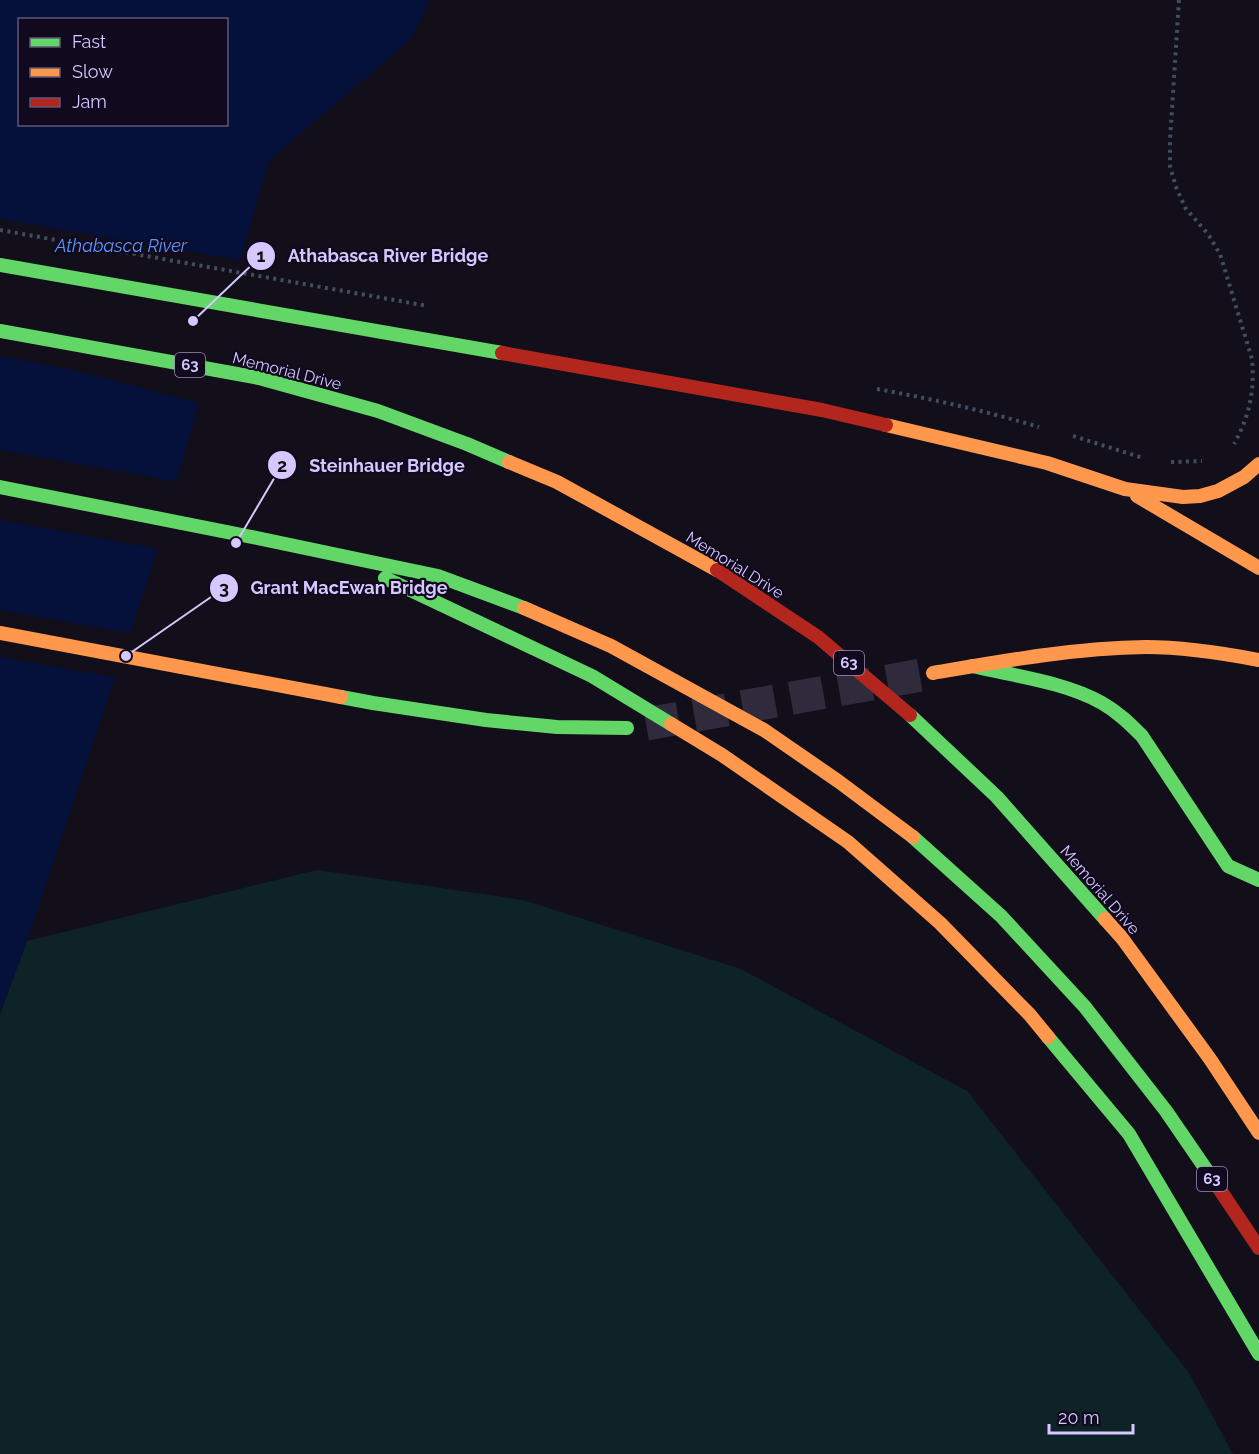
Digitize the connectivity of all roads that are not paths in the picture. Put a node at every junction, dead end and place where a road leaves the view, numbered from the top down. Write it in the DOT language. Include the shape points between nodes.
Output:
graph roads {
  1 [pos="0,264"];
  2 [pos="0,331"];
  3 [pos="1259,464"];
  4 [pos="0,487"];
  5 [pos="1125,489"];
  6 [pos="335,554"];
  7 [pos="1259,568"];
  8 [pos="0,633"];
  9 [pos="1259,660"];
  10 [pos="972,666"];
  11 [pos="933,672"];
  12 [pos="627,728"];
  13 [pos="1259,880"];
  14 [pos="1259,1133"];
  15 [pos="1259,1248"];
  16 [pos="1259,1354"];
  1 -- 5 [label="highway" via="822,410 1035,460"];
  2 -- 14 [label="highway, Memorial Drive / 63" via="259,378 378,411 557,482 717,570 818,637 904,709 997,797 1122,938"];
  3 -- 5 [label="highway" via="1244,477 1200,496"];
  4 -- 6 [label="highway, 63"];
  5 -- 7 [label="highway"];
  6 -- 15 [label="highway, 63" via="438,576 538,613 611,646 765,730 911,835 1001,915 1085,1007 1166,1111"];
  6 -- 16 [label="highway" via="592,676 722,755 848,842 940,922 1030,1015 1128,1134"];
  8 -- 12 [label="highway" via="373,703 557,727"];
  9 -- 10 [label="highway" via="1147,647 1090,650"];
  10 -- 11 [label="highway"];
  10 -- 13 [label="highway" via="1055,685 1102,703 1124,718 1142,736 1228,866"];
}
